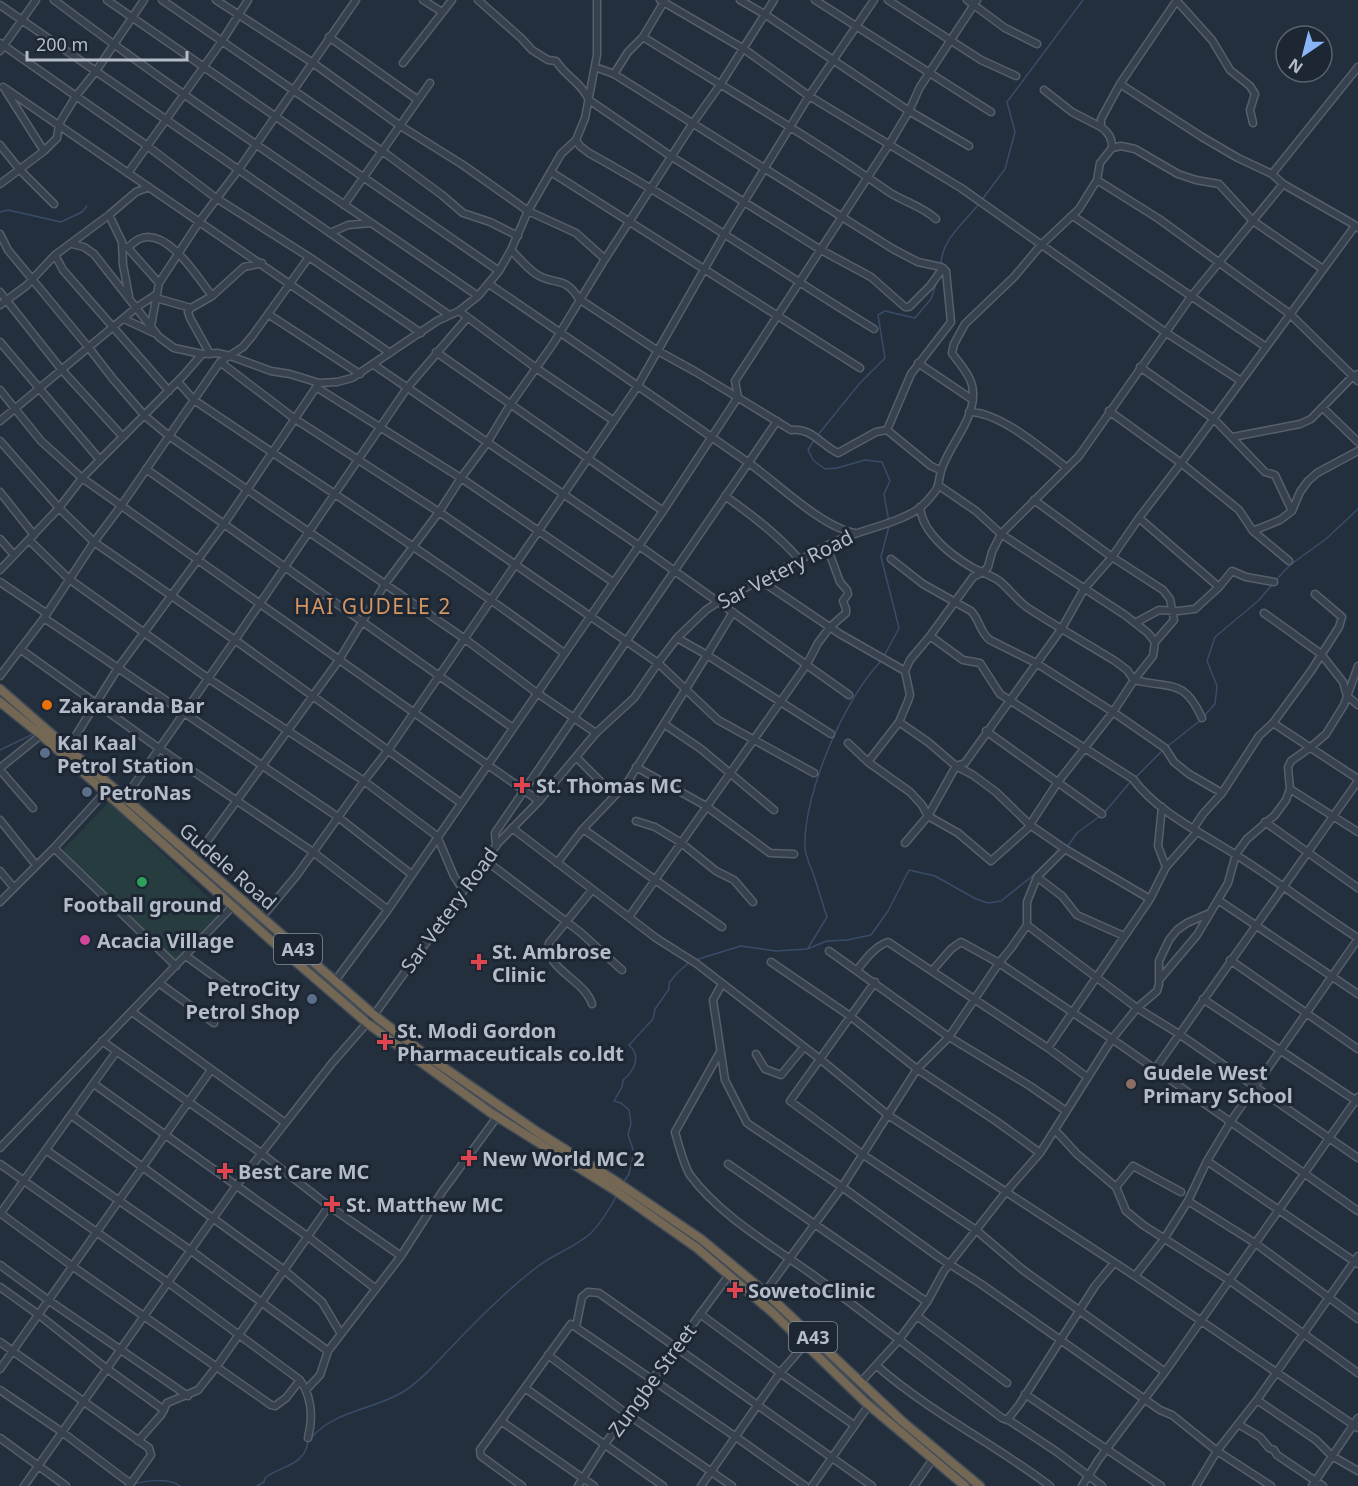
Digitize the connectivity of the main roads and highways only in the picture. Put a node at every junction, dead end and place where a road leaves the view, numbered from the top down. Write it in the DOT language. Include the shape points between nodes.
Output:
graph roads {
  1 [pos="0,689"];
  2 [pos="0,702"];
  3 [pos="107,789"];
  4 [pos="615,1186"];
  5 [pos="636,1200"];
  6 [pos="965,1486"];
  7 [pos="980,1486"];
  1 -- 3 [label="highway, Gudele Road / A43" via="68,748"];
  2 -- 3 [label="highway, Gudele Road / A43"];
  3 -- 4 [label="highway, Gudele Road / A43" via="195,858 374,1015"];
  3 -- 4 [label="highway, Gudele Road / A43" via="367,1023 497,1117"];
  4 -- 5 [label="highway, A43"];
  5 -- 6 [label="highway, A43" via="729,1275 869,1405"];
  5 -- 7 [label="highway, A43" via="701,1239 765,1292 860,1383"];
}
